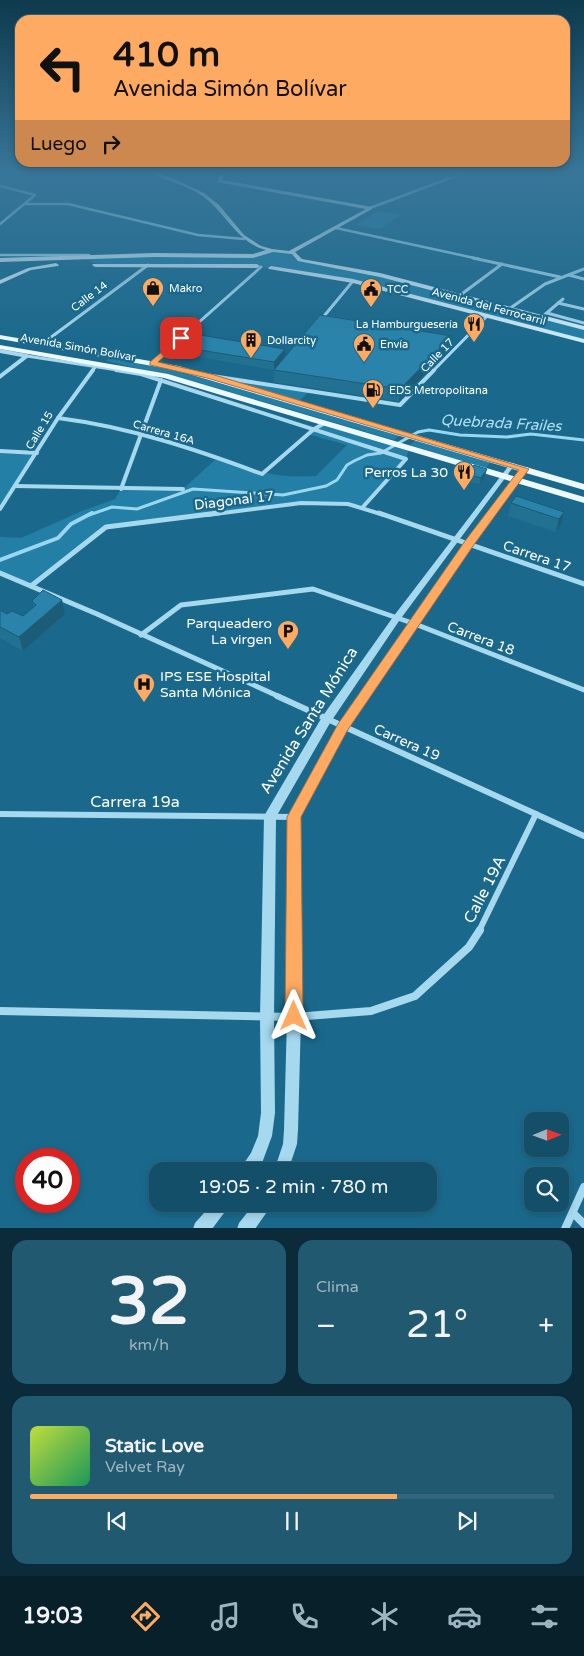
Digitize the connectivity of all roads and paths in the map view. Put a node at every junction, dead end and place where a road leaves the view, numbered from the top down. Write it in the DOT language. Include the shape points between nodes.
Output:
graph roads {
  1 [pos="170,228"];
  2 [pos="235,228"];
  3 [pos="338,228"];
  4 [pos="346,228"];
  5 [pos="244,239"];
  6 [pos="273,250"];
  7 [pos="294,253"];
  8 [pos="0,255"];
  9 [pos="154,255"];
  10 [pos="253,256"];
  11 [pos="0,260"];
  12 [pos="300,260"];
  13 [pos="502,264"];
  14 [pos="78,265"];
  15 [pos="86,265"];
  16 [pos="148,265"];
  17 [pos="259,266"];
  18 [pos="271,268"];
  19 [pos="584,269"];
  20 [pos="568,274"];
  21 [pos="560,277"];
  22 [pos="584,279"];
  23 [pos="353,281"];
  24 [pos="0,282"];
  25 [pos="459,296"];
  26 [pos="564,299"];
  27 [pos="558,303"];
  28 [pos="509,309"];
  29 [pos="584,309"];
  30 [pos="544,315"];
  31 [pos="486,317"];
  32 [pos="584,323"];
  33 [pos="316,326"];
  34 [pos="584,328"];
  35 [pos="0,337"];
  36 [pos="584,341"];
  37 [pos="42,344"];
  38 [pos="0,347"];
  39 [pos="0,351"];
  40 [pos="27,356"];
  41 [pos="153,363"];
  42 [pos="97,365"];
  43 [pos="0,376"];
  44 [pos="209,376"];
  45 [pos="272,378"];
  46 [pos="161,380"];
  47 [pos="268,383"];
  48 [pos="58,418"];
  49 [pos="326,422"];
  50 [pos="314,429"];
  51 [pos="142,434"];
  52 [pos="0,451"];
  53 [pos="37,453"];
  54 [pos="512,466"];
  55 [pos="524,469"];
  56 [pos="504,477"];
  57 [pos="516,480"];
  58 [pos="15,486"];
  59 [pos="584,487"];
  60 [pos="121,489"];
  61 [pos="183,489"];
  62 [pos="584,500"];
  63 [pos="362,508"];
  64 [pos="0,509"];
  65 [pos="455,539"];
  66 [pos="469,544"];
  67 [pos="0,574"];
  68 [pos="584,584"];
  69 [pos="31,586"];
  70 [pos="396,619"];
  71 [pos="415,624"];
  72 [pos="141,634"];
  73 [pos="584,690"];
  74 [pos="326,720"];
  75 [pos="342,728"];
  76 [pos="0,814"];
  77 [pos="536,814"];
  78 [pos="270,816"];
  79 [pos="294,817"];
  80 [pos="584,836"];
  81 [pos="0,1011"];
  82 [pos="294,1016"];
  83 [pos="266,1017"];
  84 [pos="254,1162"];
  85 [pos="284,1162"];
  86 [pos="584,1187"];
  87 [pos="215,1212"];
  88 [pos="258,1212"];
  89 [pos="574,1213"];
  90 [pos="584,1224"];
  91 [pos="201,1228"];
  92 [pos="245,1228"];
  93 [pos="565,1228"];
  1 -- 5 [label="street" via="198,235"];
  2 -- 5 [label="main road"];
  3 -- 7 [label="main road"];
  4 -- 13 [label="street"];
  5 -- 6 [label="main road" via="255,246"];
  6 -- 7 [label="main road"];
  6 -- 10 [label="main road"];
  7 -- 12 [label="main road"];
  8 -- 9 [label="street"];
  9 -- 10 [label="main road"];
  9 -- 11 [label="main road"];
  10 -- 17 [label="main road" via="251,260"];
  12 -- 18 [label="main road" via="292,266"];
  12 -- 25 [label="main road, Avenida del Ferrocarril" via="380,275"];
  13 -- 21 [label="street"];
  13 -- 25 [label="street"];
  14 -- 24 [label="main road" via="30,269"];
  15 -- 16 [label="main road"];
  16 -- 17 [label="main road"];
  16 -- 37 [label="street, Calle 14"];
  17 -- 18 [label="main road"];
  17 -- 41 [label="street"];
  18 -- 23 [label="main road, Avenida del Ferrocarril"];
  19 -- 20 [label="street"];
  20 -- 21 [label="street"];
  20 -- 22 [label="street"];
  21 -- 28 [label="street" via="533,290"];
  23 -- 31 [label="main road, Avenida del Ferrocarril"];
  23 -- 33 [label="street"];
  25 -- 28 [label="main road, Avenida del Ferrocarril"];
  26 -- 27 [label="street"];
  27 -- 29 [label="street"];
  27 -- 30 [label="street"];
  28 -- 30 [label="main road, Avenida del Ferrocarril"];
  30 -- 32 [label="street"];
  30 -- 34 [label="main road, Avenida del Ferrocarril"];
  31 -- 36 [label="main road, Avenida del Ferrocarril"];
  31 -- 47 [label="street, Calle 17" via="400,405"];
  35 -- 37 [label="main road, Avenida Simón Bolívar"];
  37 -- 41 [label="main road, Avenida Simón Bolívar"];
  38 -- 42 [label="main road, Avenida Simón Bolívar"];
  39 -- 40 [label="street"];
  40 -- 42 [label="street"];
  40 -- 43 [label="street"];
  41 -- 44 [label="main road, Avenida Simón Bolívar"];
  42 -- 46 [label="street"];
  42 -- 48 [label="street, Calle 15"];
  42 -- 49 [label="main road, Avenida Simón Bolívar" via="165,376"];
  44 -- 47 [label="street"];
  44 -- 54 [label="main road, Avenida Simón Bolívar"];
  45 -- 47 [label="street"];
  46 -- 50 [label="street"];
  46 -- 51 [label="street"];
  48 -- 51 [label="street, Carrera 16A"];
  48 -- 53 [label="street, Calle 15"];
  49 -- 50 [label="street"];
  49 -- 56 [label="main road, Avenida Simón Bolívar"];
  50 -- 51 [label="street, Carrera 16A" via="262,474"];
  50 -- 63 [label="street" via="406,459"];
  51 -- 60 [label="street"];
  52 -- 53 [label="street"];
  53 -- 58 [label="street, Calle 15"];
  54 -- 55 [label="main road, Avenida Simón Bolívar"];
  54 -- 56 [label="street, Avenida Santa Mónica"];
  55 -- 57 [label="street"];
  55 -- 59 [label="main road, Avenida Simón Bolívar"];
  56 -- 57 [label="main road, Avenida Simón Bolívar"];
  56 -- 65 [label="street, Avenida Santa Mónica"];
  57 -- 62 [label="main road, Avenida Simón Bolívar"];
  57 -- 66 [label="street"];
  58 -- 60 [label="street"];
  58 -- 64 [label="street, Calle 15"];
  60 -- 61 [label="street"];
  63 -- 65 [label="street, Diagonal 17"];
  63 -- 69 [label="street, Diagonal 17" via="335,503 301,503 106,527"];
  65 -- 66 [label="street, Carrera 17"];
  65 -- 70 [label="street, Avenida Santa Mónica"];
  66 -- 68 [label="street, Carrera 17"];
  66 -- 71 [label="street"];
  67 -- 69 [label="street, Carrera 19"];
  69 -- 72 [label="street, Carrera 19"];
  70 -- 71 [label="street, Carrera 18"];
  70 -- 72 [label="street, Carrera 18" via="314,589 181,605"];
  70 -- 74 [label="street, Avenida Santa Mónica"];
  71 -- 73 [label="street, Carrera 18"];
  71 -- 75 [label="street"];
  72 -- 74 [label="street, Carrera 19"];
  74 -- 75 [label="street, Carrera 19"];
  74 -- 78 [label="street, Avenida Santa Mónica"];
  75 -- 77 [label="street, Carrera 19"];
  75 -- 79 [label="street"];
  76 -- 78 [label="street, Carrera 19a"];
  77 -- 80 [label="street, Carrera 19"];
  77 -- 82 [label="street, Calle 19A" via="484,923 469,947 415,996 371,1011"];
  78 -- 79 [label="street, Carrera 19a"];
  78 -- 83 [label="street, Avenida Santa Mónica"];
  79 -- 82 [label="street"];
  81 -- 83 [label="street, Calle 19A"];
  82 -- 83 [label="street, Calle 19A"];
  82 -- 85 [label="street" via="290,1144"];
  83 -- 84 [label="street, Avenida Santa Mónica" via="268,1113 265,1136"];
  86 -- 89 [label="street"];
  87 -- 91 [label="street"];
  88 -- 92 [label="street"];
  89 -- 90 [label="street"];
  89 -- 93 [label="street"];
}
